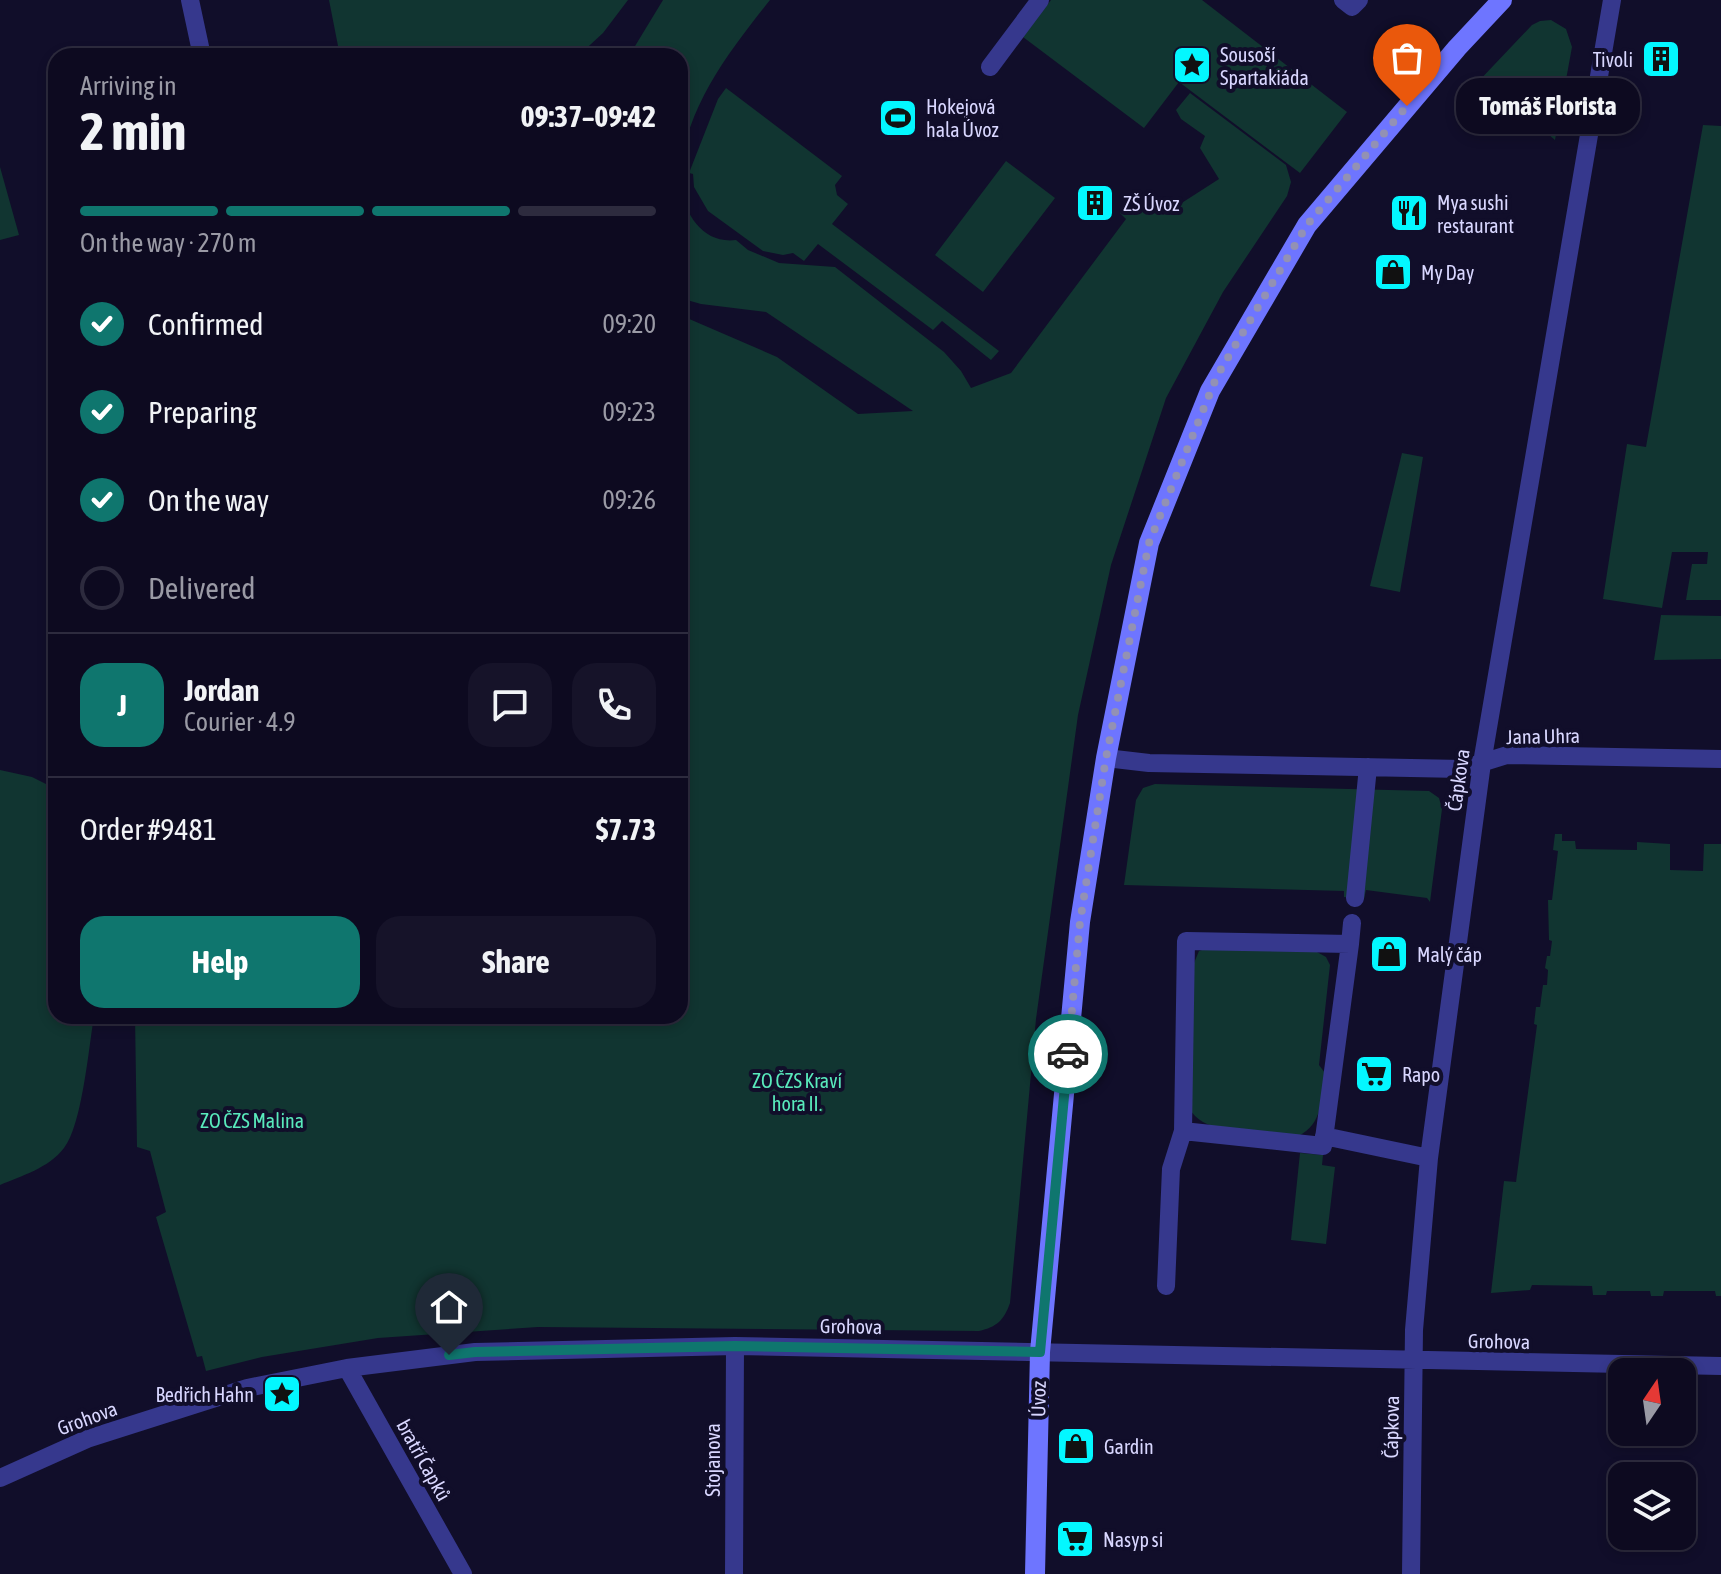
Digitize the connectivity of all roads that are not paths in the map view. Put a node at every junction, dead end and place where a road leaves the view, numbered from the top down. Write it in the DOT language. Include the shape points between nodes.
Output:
graph roads {
  1 [pos="190,0"];
  2 [pos="1040,0"];
  3 [pos="1343,0"];
  4 [pos="1359,0"];
  5 [pos="1502,0"];
  6 [pos="1612,0"];
  7 [pos="200,48"];
  8 [pos="990,67"];
  9 [pos="1106,758"];
  10 [pos="1721,759"];
  11 [pos="1482,763"];
  12 [pos="1368,767"];
  13 [pos="1355,898"];
  14 [pos="1352,923"];
  15 [pos="1350,944"];
  16 [pos="1183,1131"];
  17 [pos="1324,1136"];
  18 [pos="1429,1158"];
  19 [pos="1166,1286"];
  20 [pos="735,1346"];
  21 [pos="1040,1352"];
  22 [pos="1414,1361"];
  23 [pos="1721,1366"];
  24 [pos="347,1368"];
  25 [pos="0,1478"];
  26 [pos="463,1574"];
  27 [pos="734,1574"];
  28 [pos="1035,1574"];
  29 [pos="1411,1574"];
  1 -- 7 [label="street"];
  2 -- 8 [label="street"];
  3 -- 4 [label="street" via="1352,7"];
  5 -- 9 [label="main road, Úvoz" via="1307,225 1217,376 1149,543"];
  6 -- 11 [label="street, Čápkova"];
  9 -- 12 [label="street, Jana Uhra"];
  9 -- 21 [label="main road, Úvoz" via="1080,922"];
  10 -- 11 [label="street, Jana Uhra" via="1507,755"];
  11 -- 12 [label="street, Jana Uhra" via="1462,769"];
  11 -- 18 [label="street, Čápkova"];
  12 -- 13 [label="street"];
  14 -- 15 [label="street"];
  15 -- 16 [label="street" via="1186,941"];
  15 -- 17 [label="street"];
  16 -- 17 [label="street" via="1323,1146"];
  16 -- 19 [label="street" via="1171,1169"];
  17 -- 18 [label="street"];
  18 -- 22 [label="street, Čápkova"];
  20 -- 21 [label="street, Grohova"];
  20 -- 24 [label="street, Grohova" via="475,1352"];
  20 -- 27 [label="street, Stojanova"];
  21 -- 22 [label="street, Grohova"];
  21 -- 28 [label="main road, Úvoz"];
  22 -- 23 [label="street, Grohova"];
  22 -- 29 [label="street, Čápkova"];
  24 -- 25 [label="street, Grohova" via="218,1397 87,1439"];
  24 -- 26 [label="street, bratří Čapků"];
}
